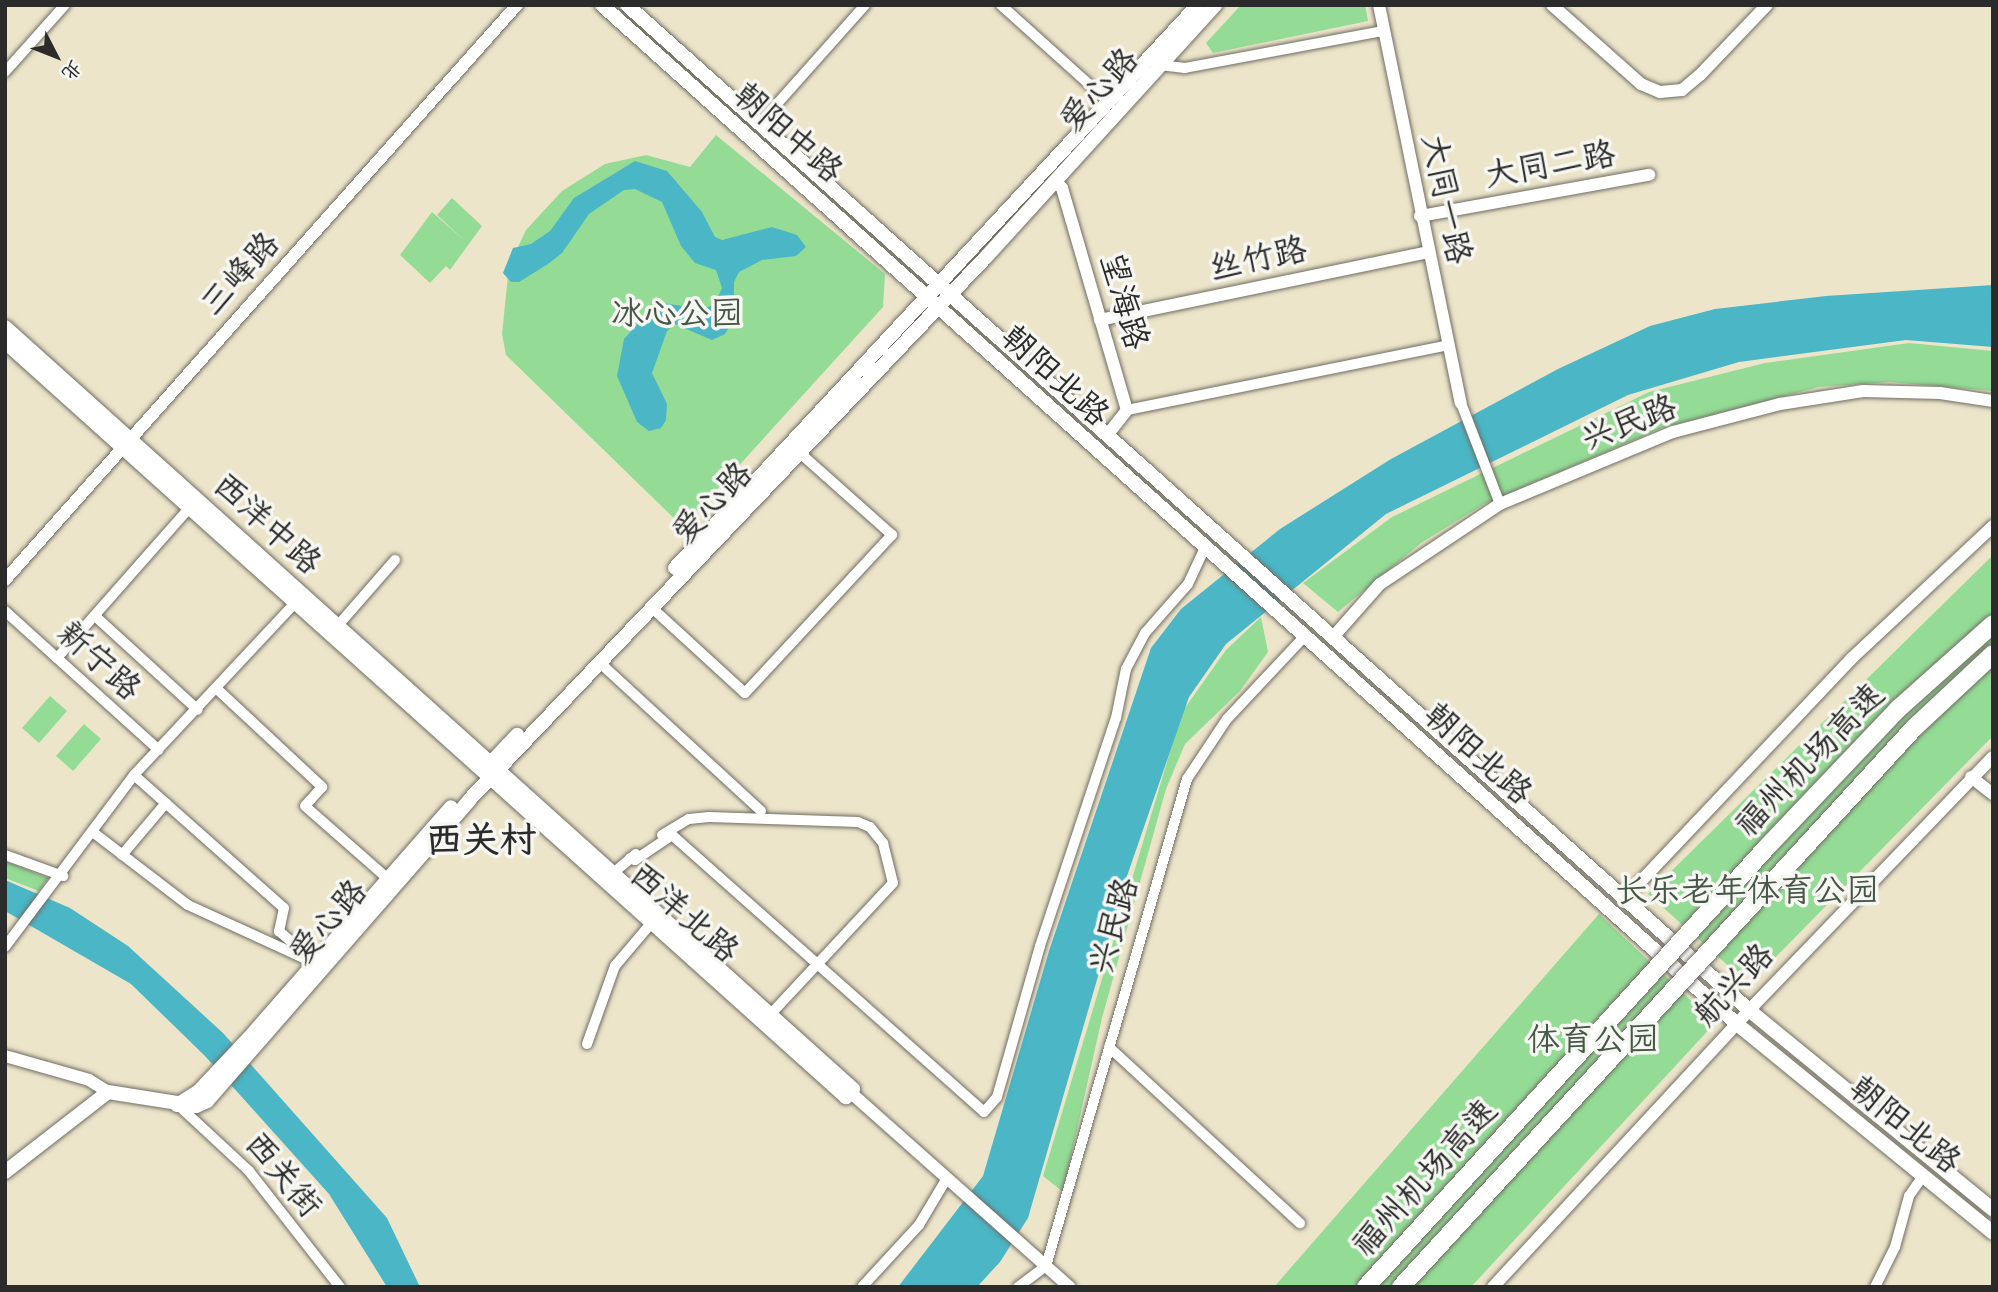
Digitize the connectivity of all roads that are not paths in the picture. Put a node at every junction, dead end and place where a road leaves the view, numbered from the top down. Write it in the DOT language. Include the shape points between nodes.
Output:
graph roads {
  1 [pos="65,5"];
  2 [pos="517,5"];
  3 [pos="602,5"];
  4 [pos="627,5"];
  5 [pos="865,5"];
  6 [pos="1001,5"];
  7 [pos="1198,5"];
  8 [pos="1215,5"];
  9 [pos="1379,5"];
  10 [pos="1552,5"];
  11 [pos="1767,5"];
  12 [pos="1383,32"];
  13 [pos="1160,65"];
  14 [pos="5,72"];
  15 [pos="1110,103"];
  16 [pos="760,123"];
  17 [pos="792,152"];
  18 [pos="780,165"];
  19 [pos="1648,176"];
  20 [pos="1055,181"];
  21 [pos="1420,216"];
  22 [pos="1427,252"];
  23 [pos="942,290"];
  24 [pos="930,301"];
  25 [pos="1100,320"];
  26 [pos="5,327"];
  27 [pos="5,342"];
  28 [pos="1448,345"];
  29 [pos="1993,401"];
  30 [pos="1461,403"];
  31 [pos="1127,410"];
  32 [pos="1108,434"];
  33 [pos="127,443"];
  34 [pos="799,453"];
  35 [pos="1500,504"];
  36 [pos="190,507"];
  37 [pos="1993,526"];
  38 [pos="1205,548"];
  39 [pos="395,560"];
  40 [pos="5,580"];
  41 [pos="296,602"];
  42 [pos="651,607"];
  43 [pos="5,611"];
  44 [pos="95,616"];
  45 [pos="1993,624"];
  46 [pos="335,629"];
  47 [pos="1334,636"];
  48 [pos="1304,637"];
  49 [pos="1993,654"];
  50 [pos="57,658"];
  51 [pos="599,662"];
  52 [pos="217,689"];
  53 [pos="198,710"];
  54 [pos="159,750"];
  55 [pos="1993,757"];
  56 [pos="490,771"];
  57 [pos="134,775"];
  58 [pos="1971,777"];
  59 [pos="1993,794"];
  60 [pos="166,803"];
  61 [pos="761,811"];
  62 [pos="94,833"];
  63 [pos="5,855"];
  64 [pos="122,855"];
  65 [pos="630,858"];
  66 [pos="612,874"];
  67 [pos="63,876"];
  68 [pos="387,879"];
  69 [pos="1626,897"];
  70 [pos="653,921"];
  71 [pos="5,947"];
  72 [pos="818,965"];
  73 [pos="319,966"];
  74 [pos="1749,1010"];
  75 [pos="770,1015"];
  76 [pos="1737,1024"];
  77 [pos="587,1044"];
  78 [pos="1109,1046"];
  79 [pos="5,1056"];
  80 [pos="108,1092"];
  81 [pos="850,1093"];
  82 [pos="177,1105"];
  83 [pos="5,1172"];
  84 [pos="1923,1176"];
  85 [pos="947,1178"];
  86 [pos="1993,1210"];
  87 [pos="1300,1223"];
  88 [pos="1993,1233"];
  89 [pos="1046,1266"];
  90 [pos="340,1287"];
  91 [pos="862,1287"];
  92 [pos="1018,1287"];
  93 [pos="1070,1287"];
  94 [pos="1366,1287"];
  95 [pos="1401,1287"];
  96 [pos="1493,1287"];
  97 [pos="1875,1287"];
  1 -- 14 [label="street"];
  2 -- 33 [label="street, 三峰路"];
  3 -- 18 [label="main road, 朝阳中路"];
  4 -- 16 [label="main road, 朝阳中路"];
  5 -- 16 [label="street"];
  6 -- 15 [label="street"];
  7 -- 15 [label="main road, 爱心路"];
  8 -- 13 [label="main road, 爱心路"];
  9 -- 12 [label="street, 大同一路"];
  10 -- 11 [label="street" via="1641,83 1660,92 1682,90"];
  12 -- 13 [label="street" via="1185,68"];
  12 -- 21 [label="street, 大同一路"];
  13 -- 20 [label="main road, 爱心路"];
  15 -- 23 [label="main road, 爱心路"];
  16 -- 17 [label="main road, 朝阳中路"];
  17 -- 18 [label="main road"];
  17 -- 23 [label="main road, 朝阳中路"];
  18 -- 24 [label="main road, 朝阳中路"];
  19 -- 21 [label="street, 大同二路"];
  20 -- 23 [label="main road, 爱心路"];
  20 -- 25 [label="street, 望海路" via="1062,188"];
  21 -- 22 [label="street, 大同一路"];
  22 -- 25 [label="street, 丝竹路"];
  22 -- 28 [label="street, 大同一路"];
  23 -- 24 [label="main road, 爱心路"];
  23 -- 32 [label="main road, 朝阳北路"];
  24 -- 34 [label="main road, 爱心路"];
  24 -- 38 [label="main road, 朝阳北路"];
  24 -- 56 [label="main road, 爱心路"];
  25 -- 31 [label="street, 望海路"];
  26 -- 33 [label="main road, 西洋中路"];
  27 -- 33 [label="main road, 西洋中路"];
  28 -- 30 [label="street, 大同一路"];
  28 -- 31 [label="street"];
  29 -- 35 [label="street, 兴民路" via="1940,393 1863,391 1780,404 1673,432"];
  30 -- 35 [label="street"];
  31 -- 32 [label="street"];
  32 -- 47 [label="main road, 朝阳北路"];
  33 -- 36 [label="main road, 西洋中路"];
  33 -- 40 [label="street, 三峰路"];
  33 -- 46 [label="main road, 西洋中路"];
  34 -- 42 [label="main road, 爱心路"];
  34 -- 42 [label="street" via="892,536 745,693"];
  35 -- 47 [label="street, 兴民路" via="1380,584"];
  36 -- 41 [label="main road, 西洋中路"];
  36 -- 44 [label="street"];
  37 -- 69 [label="street" via="1851,659"];
  38 -- 48 [label="main road, 朝阳北路"];
  38 -- 72 [label="street" via="1188,584 1145,633 1126,669 1116,718 1040,946 996,1097 984,1112"];
  39 -- 46 [label="street"];
  41 -- 46 [label="main road, 西洋中路"];
  41 -- 52 [label="street"];
  42 -- 51 [label="main road, 爱心路"];
  43 -- 50 [label="street, 新宁路"];
  44 -- 50 [label="street"];
  44 -- 53 [label="street"];
  45 -- 94 [label="highway, 福州机场高速, bridge" via="1898,709 1768,846"];
  46 -- 56 [label="main road, 西洋中路"];
  47 -- 69 [label="main road, 朝阳北路"];
  48 -- 76 [label="main road, 朝阳北路"];
  48 -- 78 [label="street, 兴民路" via="1227,719 1187,779"];
  49 -- 95 [label="highway, 福州机场高速, bridge" via="1914,728"];
  50 -- 54 [label="street, 新宁路"];
  51 -- 56 [label="main road, 爱心路"];
  51 -- 61 [label="street"];
  52 -- 53 [label="street"];
  52 -- 68 [label="street" via="322,787 305,806"];
  53 -- 54 [label="street"];
  54 -- 57 [label="street"];
  55 -- 58 [label="street, 航兴路"];
  56 -- 66 [label="main road, 西洋北路"];
  56 -- 68 [label="main road, 爱心路"];
  56 -- 70 [label="main road, 西洋北路"];
  56 -- 73 [label="main road, 爱心路"];
  57 -- 60 [label="street"];
  57 -- 62 [label="street"];
  58 -- 59 [label="street"];
  58 -- 74 [label="street, 航兴路"];
  60 -- 64 [label="street"];
  60 -- 73 [label="street" via="284,908 279,931"];
  62 -- 64 [label="street"];
  62 -- 67 [label="street"];
  63 -- 67 [label="street"];
  64 -- 73 [label="street" via="188,905"];
  65 -- 66 [label="street"];
  65 -- 72 [label="street" via="635,860 672,835"];
  65 -- 72 [label="street" via="689,819 858,822 870,827 883,843 893,883"];
  66 -- 75 [label="main road, 西洋北路"];
  67 -- 71 [label="street"];
  68 -- 73 [label="main road, 爱心路"];
  69 -- 74 [label="main road, 朝阳北路"];
  70 -- 77 [label="street" via="615,966"];
  70 -- 81 [label="main road, 西洋北路"];
  72 -- 75 [label="street"];
  73 -- 82 [label="main road, 爱心路" via="202,1096"];
  74 -- 76 [label="street, 航兴路"];
  74 -- 86 [label="main road, 朝阳北路"];
  75 -- 81 [label="main road, 西洋北路"];
  76 -- 84 [label="main road, 朝阳北路"];
  76 -- 96 [label="street, 航兴路"];
  78 -- 87 [label="street"];
  78 -- 89 [label="street, 兴民路"];
  79 -- 80 [label="street" via="89,1080"];
  80 -- 82 [label="main road"];
  80 -- 83 [label="main road"];
  81 -- 85 [label="street, 西洋北路"];
  82 -- 90 [label="street, 西关街" via="249,1171"];
  84 -- 88 [label="main road, 朝阳北路"];
  84 -- 97 [label="street" via="1909,1196 1895,1247"];
  85 -- 89 [label="street, 西洋北路"];
  85 -- 91 [label="street" via="919,1225"];
  89 -- 92 [label="street"];
  89 -- 93 [label="street"];
}
